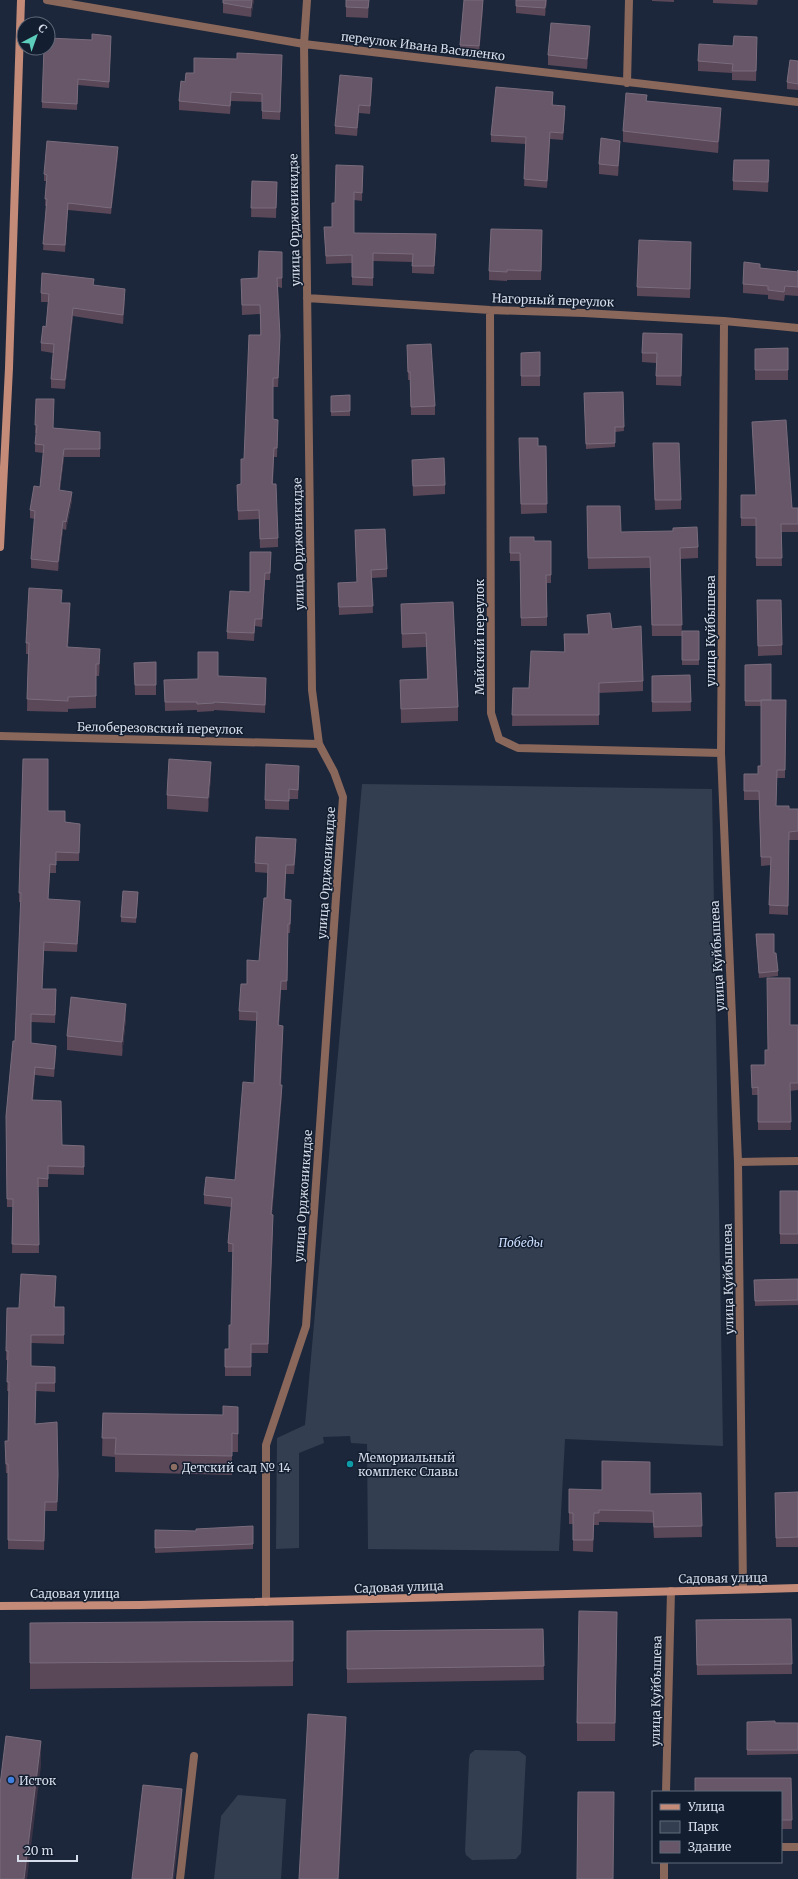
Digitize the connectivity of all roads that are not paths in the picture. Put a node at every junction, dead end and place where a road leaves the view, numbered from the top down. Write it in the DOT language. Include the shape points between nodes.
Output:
graph roads {
  1 [pos="21,0"];
  2 [pos="47,0"];
  3 [pos="307,0"];
  4 [pos="629,0"];
  5 [pos="304,44"];
  6 [pos="627,83"];
  7 [pos="798,102"];
  8 [pos="307,298"];
  9 [pos="490,310"];
  10 [pos="724,321"];
  11 [pos="798,328"];
  12 [pos="0,547"];
  13 [pos="0,736"];
  14 [pos="319,744"];
  15 [pos="721,753"];
  16 [pos="798,1161"];
  17 [pos="738,1162"];
  18 [pos="798,1588"];
  19 [pos="743,1589"];
  20 [pos="670,1591"];
  21 [pos="266,1602"];
  22 [pos="0,1606"];
  23 [pos="194,1756"];
  24 [pos="666,1791"];
  25 [pos="782,1847"];
  26 [pos="798,1847"];
  27 [pos="664,1863"];
  28 [pos="180,1879"];
  29 [pos="664,1879"];
  1 -- 12 [label="street" via="9,368"];
  2 -- 5 [label="street, переулок Ивана Василенко"];
  3 -- 5 [label="street, улица Орджоникидзе"];
  4 -- 6 [label="street"];
  5 -- 6 [label="street, переулок Ивана Василенко"];
  5 -- 8 [label="street, улица Орджоникидзе"];
  6 -- 7 [label="street, переулок Ивана Василенко"];
  8 -- 9 [label="street, Нагорный переулок"];
  8 -- 14 [label="street, улица Орджоникидзе" via="312,690"];
  9 -- 10 [label="street, Нагорный переулок"];
  9 -- 15 [label="street, Майский переулок" via="491,713 499,739 518,748"];
  10 -- 11 [label="street, Нагорный переулок"];
  10 -- 15 [label="street, улица Куйбышева"];
  13 -- 14 [label="street, Белоберезовский переулок"];
  14 -- 21 [label="street, улица Орджоникидзе" via="334,772 343,797 306,1326 266,1445"];
  15 -- 17 [label="street, улица Куйбышева"];
  16 -- 17 [label="street"];
  17 -- 19 [label="street, улица Куйбышева"];
  18 -- 19 [label="street, Садовая улица"];
  19 -- 20 [label="street, Садовая улица"];
  20 -- 21 [label="street, Садовая улица"];
  20 -- 24 [label="street, улица Куйбышева"];
  21 -- 22 [label="street, Садовая улица"];
  23 -- 28 [label="street"];
  25 -- 26 [label="street"];
  27 -- 29 [label="street"];
}
